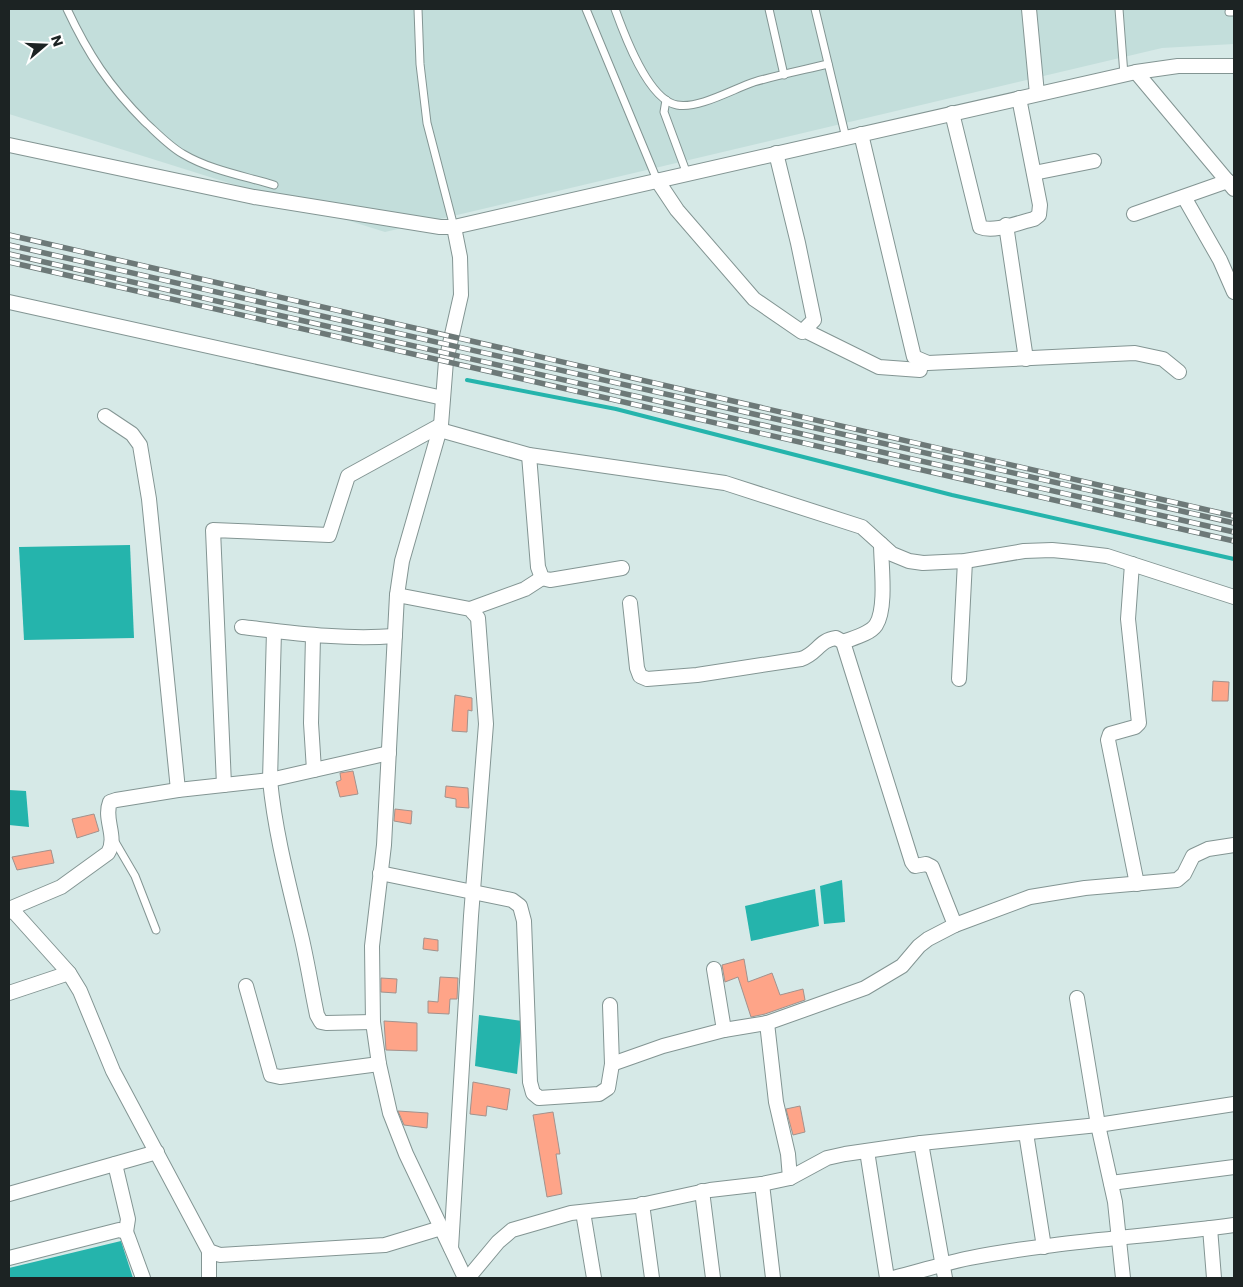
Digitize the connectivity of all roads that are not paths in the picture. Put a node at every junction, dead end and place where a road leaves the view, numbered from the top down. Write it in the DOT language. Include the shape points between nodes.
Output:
graph roads {
  1 [pos="67,9"];
  2 [pos="418,9"];
  3 [pos="586,9"];
  4 [pos="615,9"];
  5 [pos="769,9"];
  6 [pos="815,9"];
  7 [pos="1030,9"];
  8 [pos="1119,9"];
  9 [pos="828,64"];
  10 [pos="1234,69"];
  11 [pos="1130,73"];
  12 [pos="784,74"];
  13 [pos="1037,94"];
  14 [pos="1019,98"];
  15 [pos="666,100"];
  16 [pos="952,114"];
  17 [pos="861,134"];
  18 [pos="846,138"];
  19 [pos="9,145"];
  20 [pos="776,154"];
  21 [pos="1094,161"];
  22 [pos="1034,173"];
  23 [pos="687,174"];
  24 [pos="657,180"];
  25 [pos="274,185"];
  26 [pos="1231,185"];
  27 [pos="1184,197"];
  28 [pos="1134,214"];
  29 [pos="1006,225"];
  30 [pos="454,227"];
  31 [pos="1229,266"];
  32 [pos="1234,292"];
  33 [pos="9,302"];
  34 [pos="804,330"];
  35 [pos="1026,359"];
  36 [pos="920,370"];
  37 [pos="1179,372"];
  38 [pos="443,398"];
  39 [pos="105,416"];
  40 [pos="441,427"];
  41 [pos="529,455"];
  42 [pos="881,544"];
  43 [pos="965,561"];
  44 [pos="1132,564"];
  45 [pos="622,568"];
  46 [pos="542,578"];
  47 [pos="397,595"];
  48 [pos="1234,597"];
  49 [pos="630,604"];
  50 [pos="470,609"];
  51 [pos="242,627"];
  52 [pos="274,631"];
  53 [pos="313,636"];
  54 [pos="395,636"];
  55 [pos="843,642"];
  56 [pos="959,679"];
  57 [pos="389,753"];
  58 [pos="314,770"];
  59 [pos="270,780"];
  60 [pos="224,785"];
  61 [pos="178,790"];
  62 [pos="112,838"];
  63 [pos="1234,845"];
  64 [pos="380,874"];
  65 [pos="1137,884"];
  66 [pos="472,892"];
  67 [pos="955,925"];
  68 [pos="156,930"];
  69 [pos="714,969"];
  70 [pos="69,974"];
  71 [pos="246,986"];
  72 [pos="9,993"];
  73 [pos="1076,998"];
  74 [pos="610,1005"];
  75 [pos="373,1022"];
  76 [pos="767,1023"];
  77 [pos="724,1030"];
  78 [pos="379,1064"];
  79 [pos="612,1064"];
  80 [pos="1234,1104"];
  81 [pos="1098,1125"];
  82 [pos="1026,1133"];
  83 [pos="921,1143"];
  84 [pos="867,1151"];
  85 [pos="157,1152"];
  86 [pos="115,1164"];
  87 [pos="1234,1167"];
  88 [pos="790,1178"];
  89 [pos="1111,1183"];
  90 [pos="762,1184"];
  91 [pos="702,1191"];
  92 [pos="9,1194"];
  93 [pos="454,1199"];
  94 [pos="642,1204"];
  95 [pos="431,1207"];
  96 [pos="583,1212"];
  97 [pos="1234,1225"];
  98 [pos="441,1228"];
  99 [pos="1210,1228"];
  100 [pos="126,1232"];
  101 [pos="1119,1237"];
  102 [pos="1044,1247"];
  103 [pos="451,1249"];
  104 [pos="209,1251"];
  105 [pos="9,1258"];
  106 [pos="943,1272"];
  107 [pos="143,1278"];
  108 [pos="210,1278"];
  109 [pos="466,1278"];
  110 [pos="594,1278"];
  111 [pos="652,1278"];
  112 [pos="713,1278"];
  113 [pos="773,1278"];
  114 [pos="887,1278"];
  115 [pos="894,1278"];
  116 [pos="1123,1278"];
  117 [pos="1214,1278"];
  1 -- 25 [label="lane" via="84,46 103,76 161,138 183,154 205,164"];
  2 -- 30 [label="lane" via="427,123"];
  3 -- 24 [label="lane"];
  4 -- 15 [label="lane" via="629,49 651,84"];
  5 -- 12 [label="lane"];
  6 -- 9 [label="lane"];
  7 -- 13 [label="street"];
  8 -- 11 [label="lane"];
  9 -- 12 [label="lane"];
  9 -- 18 [label="lane"];
  10 -- 11 [label="street" via="1178,66"];
  11 -- 13 [label="street"];
  11 -- 26 [label="street"];
  12 -- 15 [label="lane" via="688,105"];
  13 -- 14 [label="street"];
  14 -- 16 [label="street"];
  14 -- 22 [label="street"];
  15 -- 23 [label="lane" via="664,112"];
  16 -- 17 [label="street"];
  16 -- 29 [label="street" via="980,227"];
  17 -- 18 [label="street"];
  17 -- 35 [label="street" via="914,357 928,363"];
  18 -- 20 [label="street"];
  19 -- 30 [label="street" via="254,197"];
  20 -- 23 [label="street"];
  20 -- 34 [label="street" via="814,320"];
  21 -- 22 [label="street"];
  22 -- 29 [label="street" via="1039,215"];
  23 -- 24 [label="street"];
  24 -- 30 [label="street"];
  24 -- 34 [label="street" via="677,210 754,299 802,332"];
  26 -- 27 [label="street"];
  27 -- 28 [label="street"];
  27 -- 31 [label="street"];
  29 -- 35 [label="street"];
  30 -- 38 [label="street" via="460,257 461,295 446,362"];
  31 -- 32 [label="street"];
  33 -- 38 [label="street"];
  34 -- 36 [label="street" via="879,367"];
  35 -- 37 [label="street" via="1135,353 1163,359"];
  38 -- 40 [label="street"];
  39 -- 61 [label="street" via="132,434 140,445 149,499"];
  40 -- 41 [label="street"];
  40 -- 47 [label="street" via="402,561"];
  40 -- 60 [label="street" via="348,476 329,535 213,530"];
  41 -- 42 [label="street" via="725,483 862,527"];
  41 -- 46 [label="street" via="538,567"];
  42 -- 43 [label="street" via="900,559 909,561"];
  42 -- 55 [label="street" via="881,611 876,625"];
  43 -- 44 [label="street" via="1024,551 1052,550 1107,556"];
  43 -- 56 [label="street"];
  44 -- 48 [label="street"];
  44 -- 65 [label="street" via="1128,619 1139,723 1110,734 1108,740"];
  45 -- 46 [label="street" via="550,580"];
  46 -- 50 [label="street" via="525,589"];
  47 -- 50 [label="street"];
  47 -- 54 [label="street"];
  49 -- 55 [label="street" via="637,668 640,676 647,679 698,675 801,659 810,656 817,646 829,639"];
  50 -- 66 [label="street" via="478,618 486,724"];
  51 -- 52 [label="street"];
  52 -- 53 [label="street"];
  52 -- 59 [label="street"];
  53 -- 54 [label="street"];
  53 -- 58 [label="street" via="311,723"];
  54 -- 57 [label="street"];
  55 -- 67 [label="street" via="912,862 915,866 926,864 932,868"];
  57 -- 58 [label="street"];
  57 -- 64 [label="street"];
  58 -- 59 [label="street"];
  59 -- 60 [label="street"];
  59 -- 75 [label="street" via="284,870 301,933 317,1015 321,1022 326,1023"];
  60 -- 61 [label="street"];
  61 -- 62 [label="street" via="110,802 108,814"];
  62 -- 68 [label="lane" via="135,876"];
  62 -- 70 [label="street" via="108,854 61,887 9,909"];
  63 -- 65 [label="street" via="1208,849 1193,856 1177,880"];
  64 -- 66 [label="street"];
  64 -- 75 [label="street" via="372,946"];
  65 -- 67 [label="street" via="1030,897"];
  66 -- 79 [label="street" via="512,900 522,912 527,1044 533,1092 548,1100 599,1094 608,1088"];
  66 -- 93 [label="street"];
  67 -- 76 [label="street" via="919,946 902,966 888,976 829,1002"];
  69 -- 77 [label="street"];
  70 -- 72 [label="street"];
  70 -- 85 [label="street" via="80,991 113,1071"];
  71 -- 78 [label="street" via="271,1075"];
  73 -- 81 [label="street"];
  74 -- 79 [label="street"];
  75 -- 78 [label="street"];
  76 -- 77 [label="street"];
  76 -- 88 [label="street" via="776,1102"];
  77 -- 79 [label="street"];
  78 -- 95 [label="street" via="390,1113"];
  80 -- 81 [label="street"];
  81 -- 82 [label="street"];
  81 -- 89 [label="street"];
  82 -- 83 [label="street"];
  82 -- 102 [label="street"];
  83 -- 84 [label="street"];
  83 -- 106 [label="street"];
  84 -- 88 [label="street" via="827,1158"];
  84 -- 114 [label="street"];
  85 -- 86 [label="street"];
  85 -- 104 [label="street"];
  86 -- 92 [label="street"];
  86 -- 100 [label="street" via="128,1219"];
  87 -- 89 [label="street"];
  88 -- 90 [label="street"];
  89 -- 101 [label="street"];
  90 -- 91 [label="street"];
  90 -- 113 [label="street"];
  91 -- 94 [label="street"];
  91 -- 112 [label="street"];
  93 -- 95 [label="street"];
  93 -- 103 [label="street"];
  94 -- 96 [label="street"];
  94 -- 111 [label="street"];
  95 -- 98 [label="street"];
  96 -- 109 [label="street" via="512,1230"];
  96 -- 110 [label="street"];
  97 -- 99 [label="street"];
  98 -- 103 [label="street"];
  98 -- 104 [label="street" via="385,1245 220,1255"];
  99 -- 101 [label="street"];
  99 -- 117 [label="street"];
  100 -- 105 [label="street" via="119,1230"];
  100 -- 107 [label="street"];
  101 -- 102 [label="street"];
  101 -- 116 [label="street"];
  102 -- 106 [label="street" via="967,1258"];
  103 -- 109 [label="street"];
  104 -- 108 [label="street"];
  106 -- 115 [label="street"];
}
